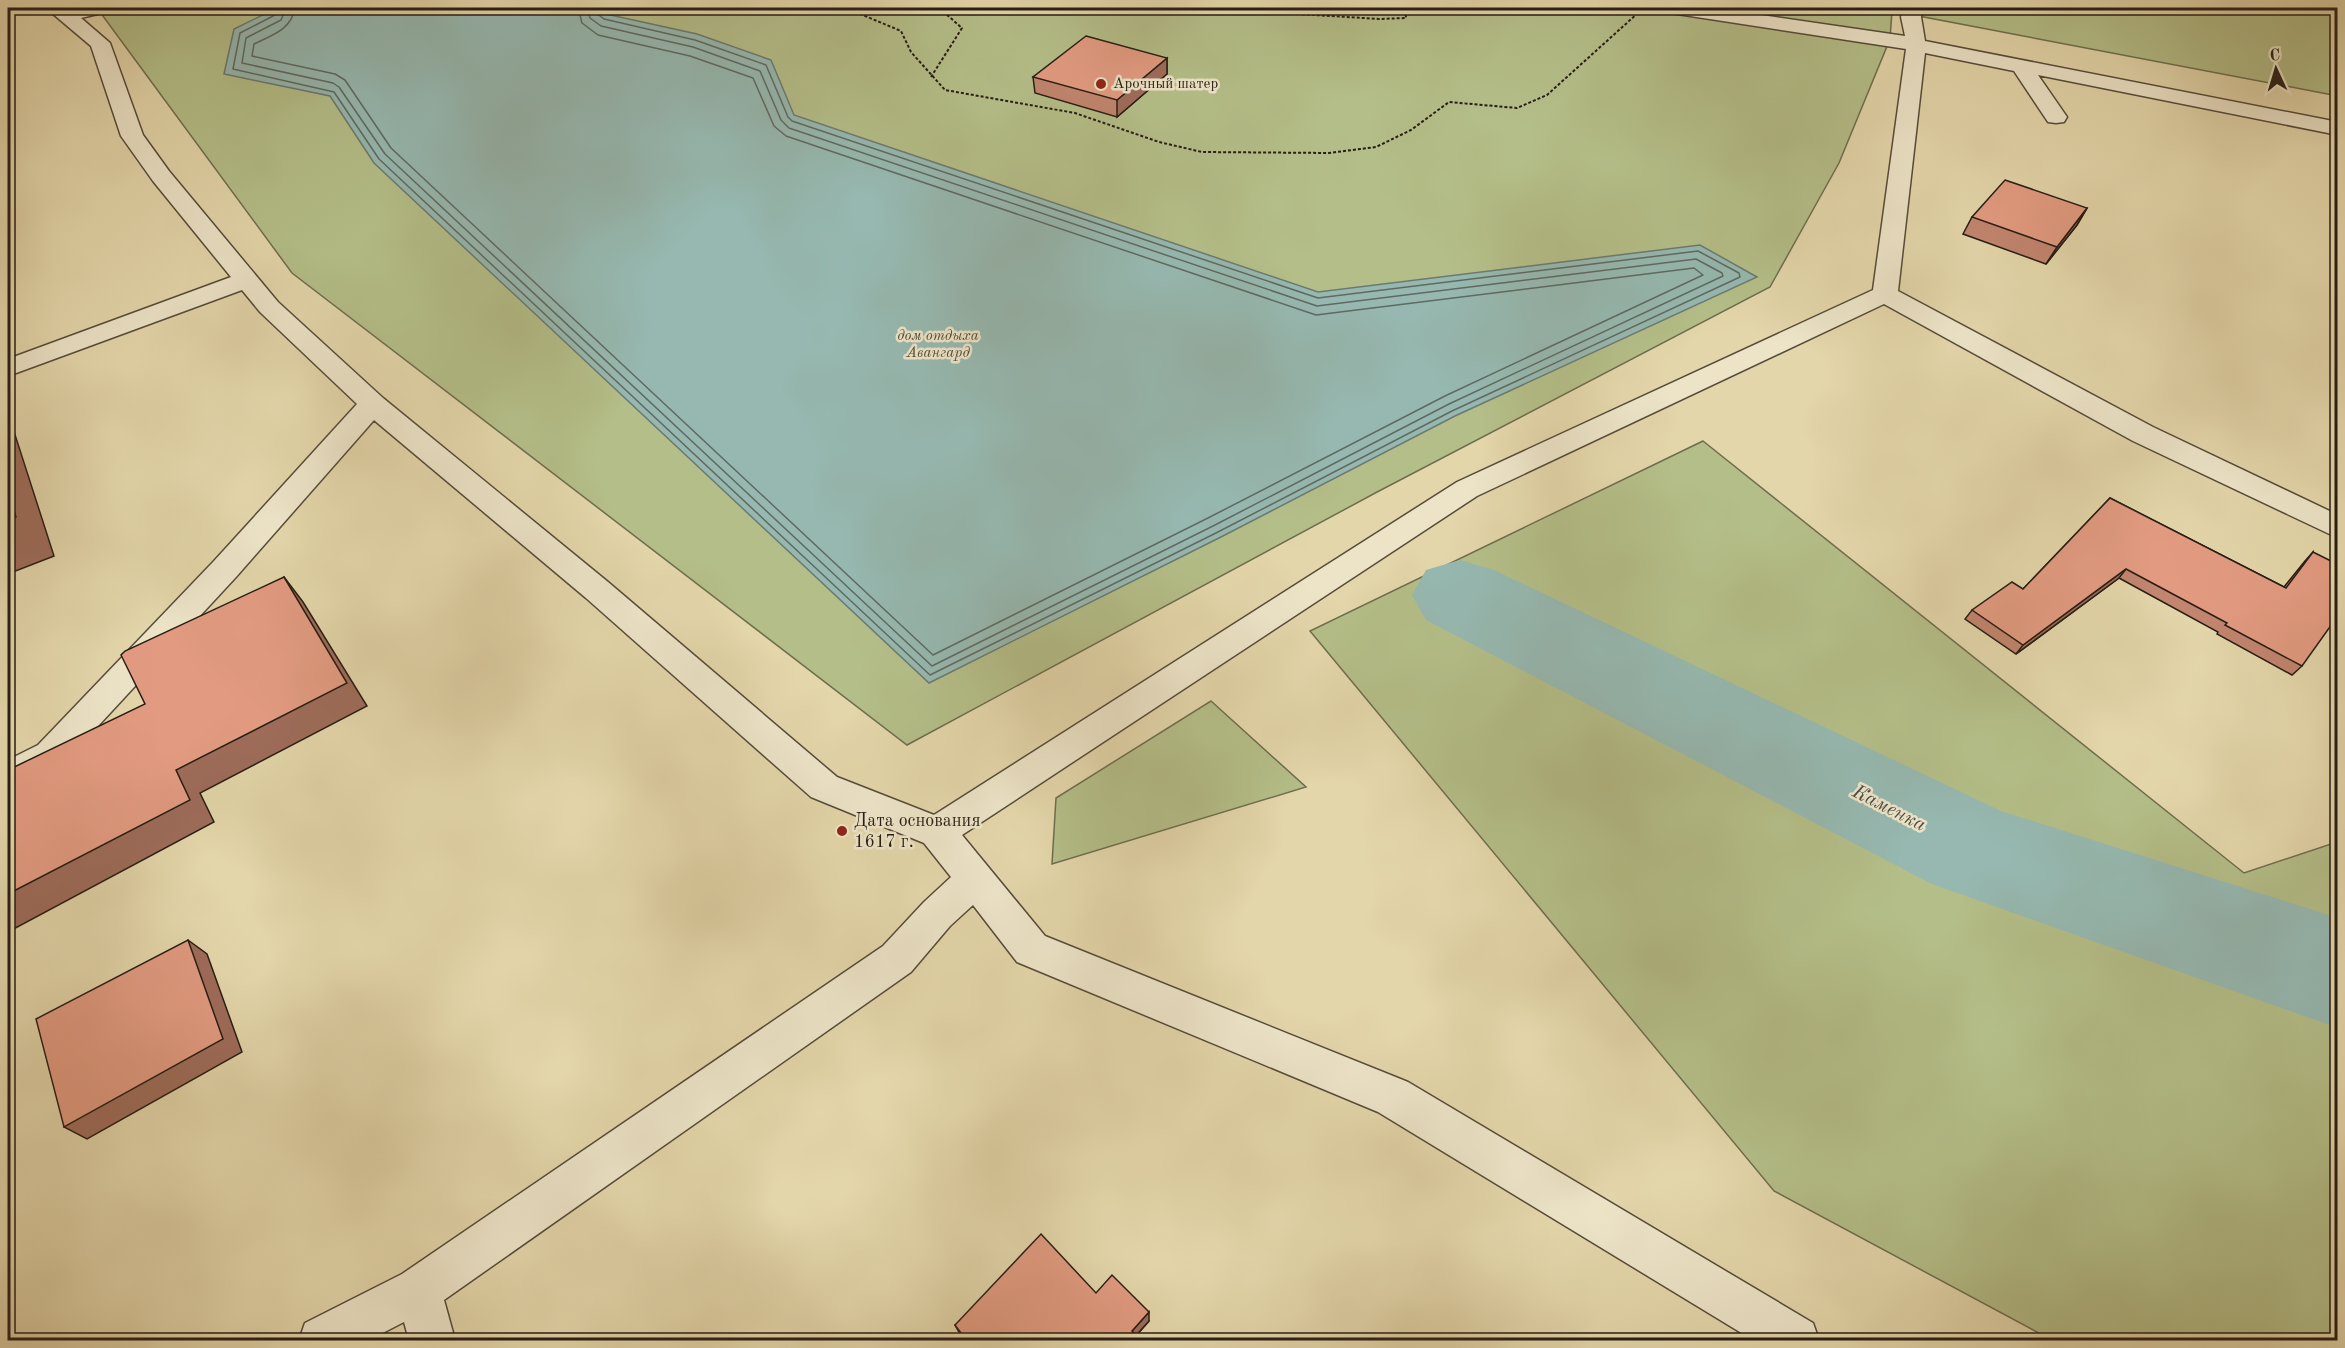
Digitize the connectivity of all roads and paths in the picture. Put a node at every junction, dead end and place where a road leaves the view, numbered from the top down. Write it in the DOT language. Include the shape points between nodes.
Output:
graph roads {
  1 [pos="99,8"];
  2 [pos="846,8"];
  3 [pos="944,8"];
  4 [pos="1202,8"];
  5 [pos="1405,8"];
  6 [pos="1644,8"];
  7 [pos="1677,8"];
  8 [pos="1913,8"];
  9 [pos="61,12"];
  10 [pos="1778,15"];
  11 [pos="1916,45"];
  12 [pos="2021,66"];
  13 [pos="931,77"];
  14 [pos="2056,117"];
  15 [pos="2337,129"];
  16 [pos="247,280"];
  17 [pos="1885,294"];
  18 [pos="8,369"];
  19 [pos="373,404"];
  20 [pos="2337,528"];
  21 [pos="8,776"];
  22 [pos="937,832"];
  23 [pos="975,879"];
  24 [pos="418,1290"];
  25 [pos="322,1341"];
  26 [pos="432,1341"];
  27 [pos="1796,1341"];
  1 -- 9 [label="street"];
  2 -- 13 [label="path" via="901,31 911,52"];
  3 -- 13 [label="path" via="962,28"];
  4 -- 5 [label="path" via="1379,19 1406,18"];
  6 -- 13 [label="path" via="1547,94 1517,108 1449,102 1411,130 1376,147 1329,153 1202,152 1159,142 1076,113 945,90"];
  7 -- 10 [label="street"];
  8 -- 11 [label="street"];
  9 -- 16 [label="street" via="100,43 132,136"];
  10 -- 11 [label="street"];
  11 -- 12 [label="street"];
  11 -- 17 [label="street"];
  12 -- 14 [label="street"];
  12 -- 15 [label="street"];
  16 -- 18 [label="street"];
  16 -- 19 [label="street" via="269,307"];
  17 -- 20 [label="street" via="2143,434"];
  17 -- 22 [label="street" via="1467,489"];
  19 -- 21 [label="street" via="50,755"];
  19 -- 22 [label="street" via="824,787"];
  22 -- 23 [label="street"];
  23 -- 24 [label="street" via="897,958"];
  23 -- 27 [label="street" via="1031,949 1393,1097"];
  24 -- 25 [label="street"];
  24 -- 26 [label="street"];
}
